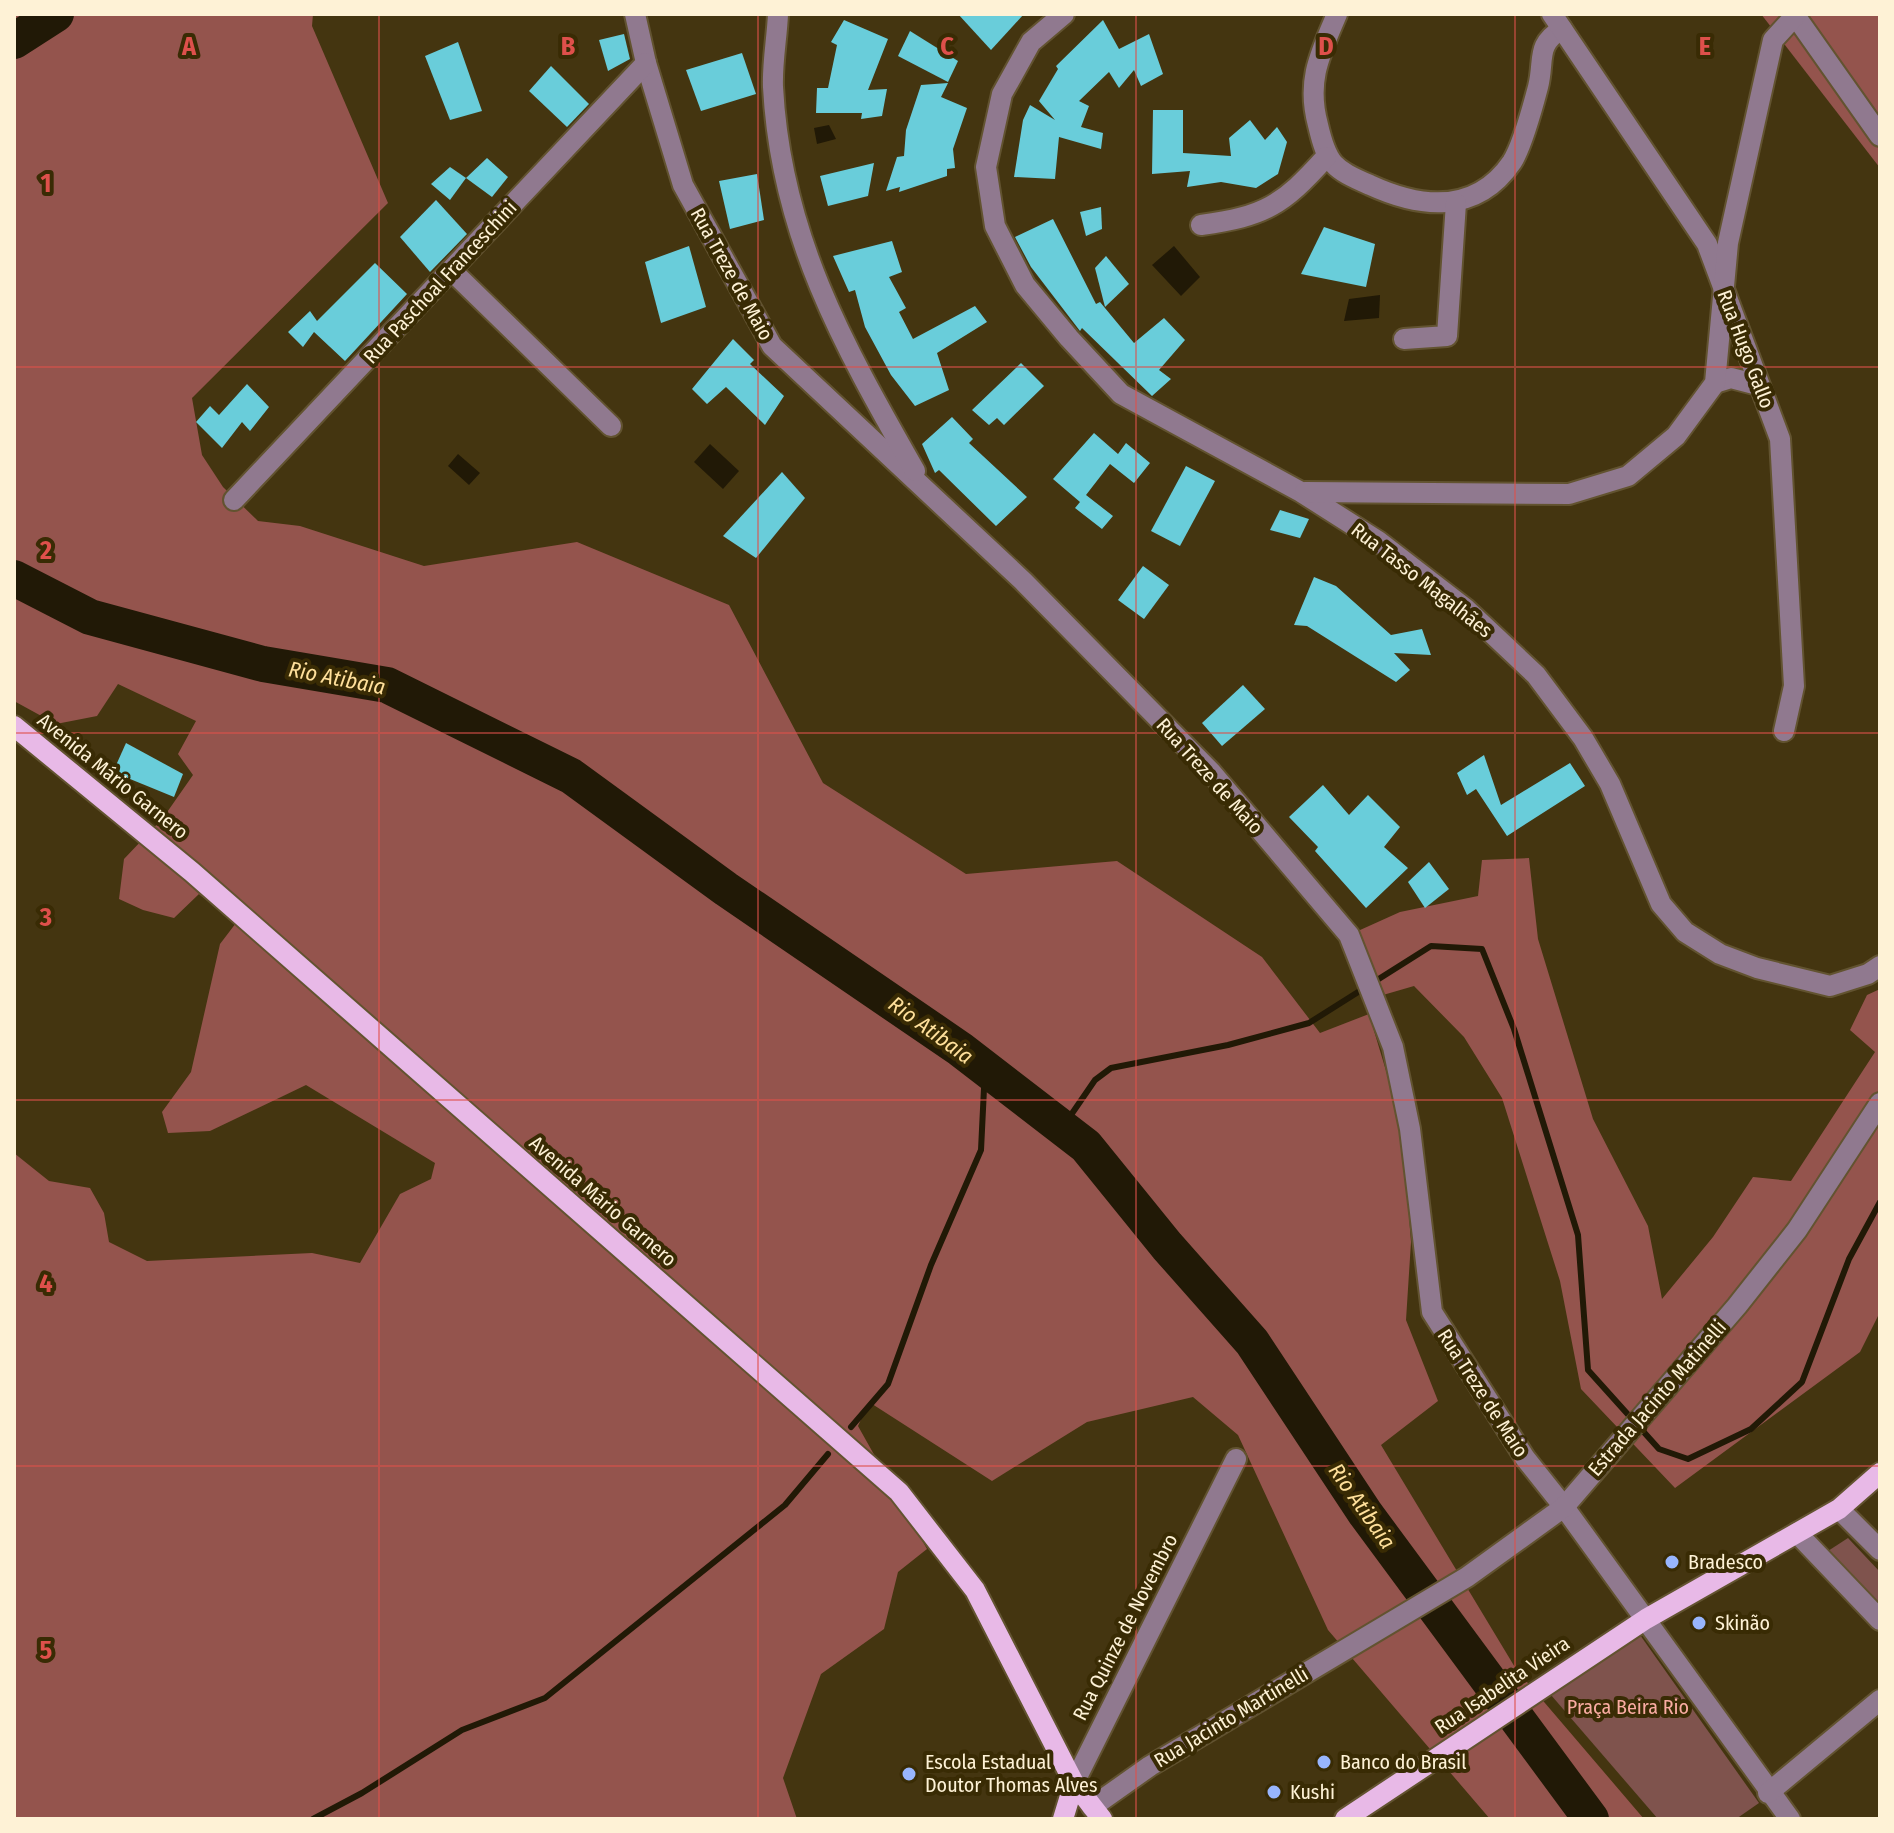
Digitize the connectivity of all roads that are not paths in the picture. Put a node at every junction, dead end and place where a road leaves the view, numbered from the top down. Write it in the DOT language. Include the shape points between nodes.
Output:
graph roads {
  1 [pos="635,14"];
  2 [pos="778,14"];
  3 [pos="1064,14"];
  4 [pos="1337,14"];
  5 [pos="1795,15"];
  6 [pos="1557,22"];
  7 [pos="646,63"];
  8 [pos="1880,136"];
  9 [pos="1326,157"];
  10 [pos="1456,203"];
  11 [pos="1201,225"];
  12 [pos="1728,243"];
  13 [pos="1707,244"];
  14 [pos="451,270"];
  15 [pos="1724,292"];
  16 [pos="1404,339"];
  17 [pos="1715,383"];
  18 [pos="1758,385"];
  19 [pos="611,426"];
  20 [pos="926,491"];
  21 [pos="1301,492"];
  22 [pos="234,500"];
  23 [pos="14,726"];
  24 [pos="1784,731"];
  25 [pos="1880,966"];
  26 [pos="1880,1103"];
  27 [pos="1236,1459"];
  28 [pos="1880,1473"];
  29 [pos="1564,1507"];
  30 [pos="1839,1509"];
  31 [pos="1797,1533"];
  32 [pos="1880,1550"];
  33 [pos="1646,1619"];
  34 [pos="1880,1620"];
  35 [pos="1373,1632"];
  36 [pos="1880,1700"];
  37 [pos="1074,1783"];
  38 [pos="1768,1793"];
  39 [pos="1097,1813"];
  40 [pos="1063,1819"];
  41 [pos="1345,1819"];
  42 [pos="1790,1819"];
  1 -- 7 [label="street, Rua Treze de Maio"];
  2 -- 20 [label="street" via="773,85 784,179 810,266 836,330"];
  3 -- 21 [label="street, Rua Tasso Magalhães" via="1031,42 1002,94 986,167 995,226 1025,285 1121,394"];
  4 -- 9 [label="street" via="1315,65 1313,107"];
  5 -- 8 [label="street"];
  5 -- 12 [label="street" via="1773,40"];
  6 -- 10 [label="street" via="1543,48 1538,86 1512,162 1481,192"];
  6 -- 13 [label="street, Rua Hugo Gallo"];
  7 -- 14 [label="street, Rua Paschoal Franceschini"];
  7 -- 20 [label="street, Rua Treze de Maio" via="683,185 772,346"];
  9 -- 10 [label="street" via="1350,176 1396,197"];
  9 -- 11 [label="street" via="1278,204 1247,219"];
  10 -- 16 [label="street" via="1447,336"];
  12 -- 13 [label="street"];
  12 -- 15 [label="street"];
  13 -- 15 [label="street, Rua Hugo Gallo"];
  14 -- 19 [label="street"];
  14 -- 22 [label="street, Rua Paschoal Franceschini"];
  15 -- 17 [label="street"];
  15 -- 18 [label="street, Rua Hugo Gallo"];
  17 -- 18 [label="street" via="1731,378"];
  17 -- 21 [label="street" via="1676,436 1628,476 1569,494"];
  18 -- 24 [label="street, Rua Hugo Gallo" via="1780,439 1794,686"];
  20 -- 29 [label="street, Rua Treze de Maio" via="1023,581 1211,772 1349,935 1393,1047 1410,1129 1432,1312 1517,1446"];
  21 -- 25 [label="street, Rua Tasso Magalhães" via="1378,541 1466,609 1536,675 1610,784 1661,904 1685,932 1720,954 1757,968 1830,986"];
  23 -- 37 [label="main road, Avenida Mário Garnero" via="192,872 899,1492 975,1590"];
  26 -- 29 [label="street, Estrada Jacinto Matinelli" via="1797,1230"];
  27 -- 37 [label="street, Rua Quinze de Novembro"];
  28 -- 30 [label="main road, Rua Isabelita Vieira"];
  29 -- 33 [label="street, Rua Treze de Maio"];
  29 -- 35 [label="street, Estrada Jacinto Matinelli" via="1467,1577"];
  30 -- 31 [label="main road, Rua Isabelita Vieira"];
  30 -- 32 [label="street"];
  31 -- 33 [label="main road, Rua Isabelita Vieira"];
  31 -- 34 [label="street"];
  33 -- 38 [label="street, Rua Treze de Maio"];
  33 -- 41 [label="main road, Rua Isabelita Vieira"];
  35 -- 39 [label="street, Rua Jacinto Martinelli" via="1150,1766"];
  36 -- 38 [label="street"];
  37 -- 39 [label="main road, Avenida Mário Garnero"];
  37 -- 40 [label="main road, Rua Quinze de Novembro"];
  38 -- 42 [label="street, Rua Treze de Maio"];
}
